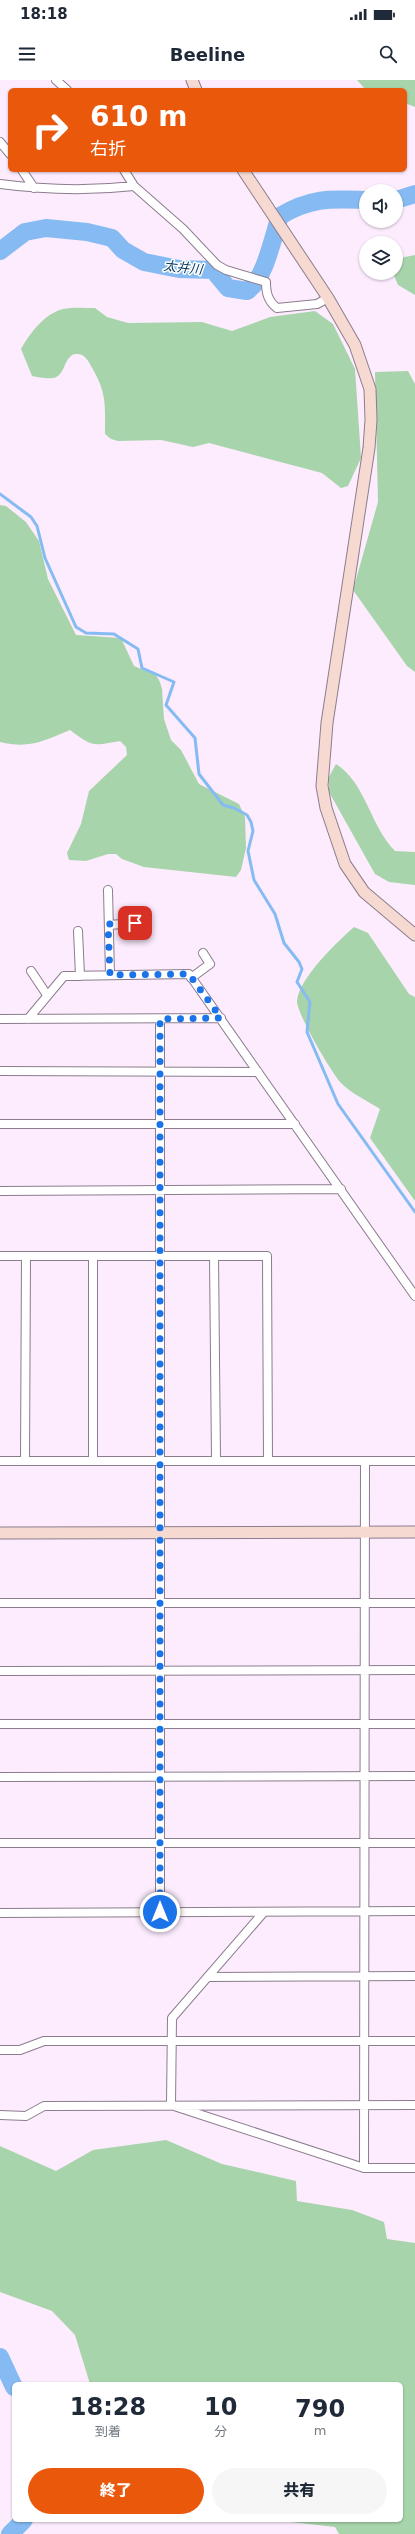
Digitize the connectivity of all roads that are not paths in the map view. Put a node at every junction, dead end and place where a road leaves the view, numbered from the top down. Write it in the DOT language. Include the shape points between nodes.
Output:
graph roads {
  1 [pos="56,80"];
  2 [pos="65,88"];
  3 [pos="0,142"];
  4 [pos="8,152"];
  5 [pos="23,172"];
  6 [pos="125,172"];
  7 [pos="244,172"];
  8 [pos="0,184"];
  9 [pos="134,186"];
  10 [pos="34,188"];
  11 [pos="328,298"];
  12 [pos="108,890"];
  13 [pos="135,923"];
  14 [pos="108,924"];
  15 [pos="78,931"];
  16 [pos="415,935"];
  17 [pos="203,953"];
  18 [pos="31,971"];
  19 [pos="110,975"];
  20 [pos="80,976"];
  21 [pos="192,978"];
  22 [pos="47,996"];
  23 [pos="221,1018"];
  24 [pos="0,1019"];
  25 [pos="28,1019"];
  26 [pos="160,1019"];
  27 [pos="0,1071"];
  28 [pos="160,1071"];
  29 [pos="258,1072"];
  30 [pos="0,1124"];
  31 [pos="160,1124"];
  32 [pos="295,1124"];
  33 [pos="341,1189"];
  34 [pos="160,1190"];
  35 [pos="0,1191"];
  36 [pos="0,1256"];
  37 [pos="26,1256"];
  38 [pos="93,1256"];
  39 [pos="161,1256"];
  40 [pos="214,1256"];
  41 [pos="415,1296"];
  42 [pos="93,1460"];
  43 [pos="216,1460"];
  44 [pos="268,1460"];
  45 [pos="0,1461"];
  46 [pos="25,1461"];
  47 [pos="160,1461"];
  48 [pos="365,1461"];
  49 [pos="415,1461"];
  50 [pos="160,1532"];
  51 [pos="364,1532"];
  52 [pos="415,1532"];
  53 [pos="0,1533"];
  54 [pos="0,1603"];
  55 [pos="160,1603"];
  56 [pos="364,1603"];
  57 [pos="415,1603"];
  58 [pos="0,1670"];
  59 [pos="160,1670"];
  60 [pos="364,1670"];
  61 [pos="415,1670"];
  62 [pos="160,1723"];
  63 [pos="0,1724"];
  64 [pos="364,1724"];
  65 [pos="415,1724"];
  66 [pos="160,1776"];
  67 [pos="364,1776"];
  68 [pos="415,1776"];
  69 [pos="0,1777"];
  70 [pos="0,1843"];
  71 [pos="160,1843"];
  72 [pos="365,1843"];
  73 [pos="415,1843"];
  74 [pos="365,1911"];
  75 [pos="415,1911"];
  76 [pos="0,1912"];
  77 [pos="160,1912"];
  78 [pos="264,1912"];
  79 [pos="365,1976"];
  80 [pos="415,1976"];
  81 [pos="208,1977"];
  82 [pos="173,2041"];
  83 [pos="365,2041"];
  84 [pos="415,2041"];
  85 [pos="0,2050"];
  86 [pos="171,2105"];
  87 [pos="364,2105"];
  88 [pos="415,2105"];
  89 [pos="0,2114"];
  90 [pos="364,2168"];
  91 [pos="415,2168"];
  1 -- 2 [label="street"];
  3 -- 4 [label="street"];
  5 -- 10 [label="street"];
  6 -- 9 [label="street"];
  7 -- 11 [label="street"];
  8 -- 10 [label="street"];
  9 -- 10 [label="street" via="103,189"];
  9 -- 11 [label="street" via="183,229 217,265 266,282 266,292 271,303 277,308 317,304"];
  11 -- 16 [label="street" via="355,345 370,389 371,420 356,542 327,723 322,786 326,808 345,864 364,892"];
  12 -- 14 [label="street"];
  13 -- 14 [label="street"];
  14 -- 19 [label="street"];
  15 -- 20 [label="street"];
  17 -- 21 [label="street" via="210,964"];
  18 -- 22 [label="street"];
  19 -- 20 [label="street"];
  19 -- 21 [label="street" via="189,974"];
  20 -- 22 [label="street" via="64,976"];
  21 -- 23 [label="street"];
  22 -- 25 [label="street"];
  23 -- 26 [label="street"];
  23 -- 29 [label="street"];
  24 -- 25 [label="street"];
  25 -- 26 [label="street"];
  26 -- 28 [label="street"];
  27 -- 28 [label="street"];
  28 -- 29 [label="street"];
  28 -- 31 [label="street"];
  29 -- 32 [label="street"];
  30 -- 31 [label="street"];
  31 -- 32 [label="street"];
  31 -- 34 [label="street"];
  32 -- 33 [label="street"];
  33 -- 34 [label="street"];
  33 -- 41 [label="street"];
  34 -- 35 [label="street"];
  34 -- 39 [label="street"];
  36 -- 37 [label="street"];
  37 -- 38 [label="street"];
  37 -- 46 [label="street"];
  38 -- 39 [label="street"];
  38 -- 42 [label="street"];
  39 -- 40 [label="street"];
  39 -- 47 [label="street"];
  40 -- 43 [label="street"];
  40 -- 44 [label="street" via="267,1256"];
  42 -- 46 [label="street"];
  42 -- 47 [label="street"];
  43 -- 44 [label="street"];
  43 -- 47 [label="street"];
  44 -- 48 [label="street"];
  45 -- 46 [label="street"];
  47 -- 50 [label="street"];
  48 -- 49 [label="street"];
  48 -- 51 [label="street"];
  50 -- 51 [label="street"];
  50 -- 53 [label="street"];
  50 -- 55 [label="street"];
  51 -- 52 [label="street"];
  51 -- 56 [label="street"];
  54 -- 55 [label="street"];
  55 -- 56 [label="street"];
  55 -- 59 [label="street"];
  56 -- 57 [label="street"];
  56 -- 60 [label="street"];
  58 -- 59 [label="street"];
  59 -- 60 [label="street"];
  59 -- 62 [label="street"];
  60 -- 61 [label="street"];
  60 -- 64 [label="street"];
  62 -- 63 [label="street"];
  62 -- 64 [label="street"];
  62 -- 66 [label="street"];
  64 -- 65 [label="street"];
  64 -- 67 [label="street"];
  66 -- 67 [label="street"];
  66 -- 69 [label="street"];
  66 -- 71 [label="street"];
  67 -- 68 [label="street"];
  67 -- 72 [label="street"];
  70 -- 71 [label="street"];
  71 -- 72 [label="street"];
  71 -- 77 [label="street"];
  72 -- 73 [label="street"];
  72 -- 74 [label="street"];
  74 -- 75 [label="street"];
  74 -- 78 [label="street"];
  74 -- 79 [label="street"];
  76 -- 77 [label="street"];
  77 -- 78 [label="street"];
  78 -- 81 [label="street"];
  79 -- 80 [label="street"];
  79 -- 81 [label="street"];
  79 -- 83 [label="street"];
  81 -- 82 [label="street" via="172,2018"];
  82 -- 83 [label="street"];
  82 -- 85 [label="street" via="44,2041 20,2050"];
  82 -- 86 [label="street"];
  83 -- 84 [label="street"];
  83 -- 87 [label="street"];
  86 -- 87 [label="street"];
  86 -- 89 [label="street" via="44,2106 26,2116"];
  86 -- 90 [label="street"];
  87 -- 88 [label="street"];
  87 -- 90 [label="street"];
  90 -- 91 [label="street"];
}
